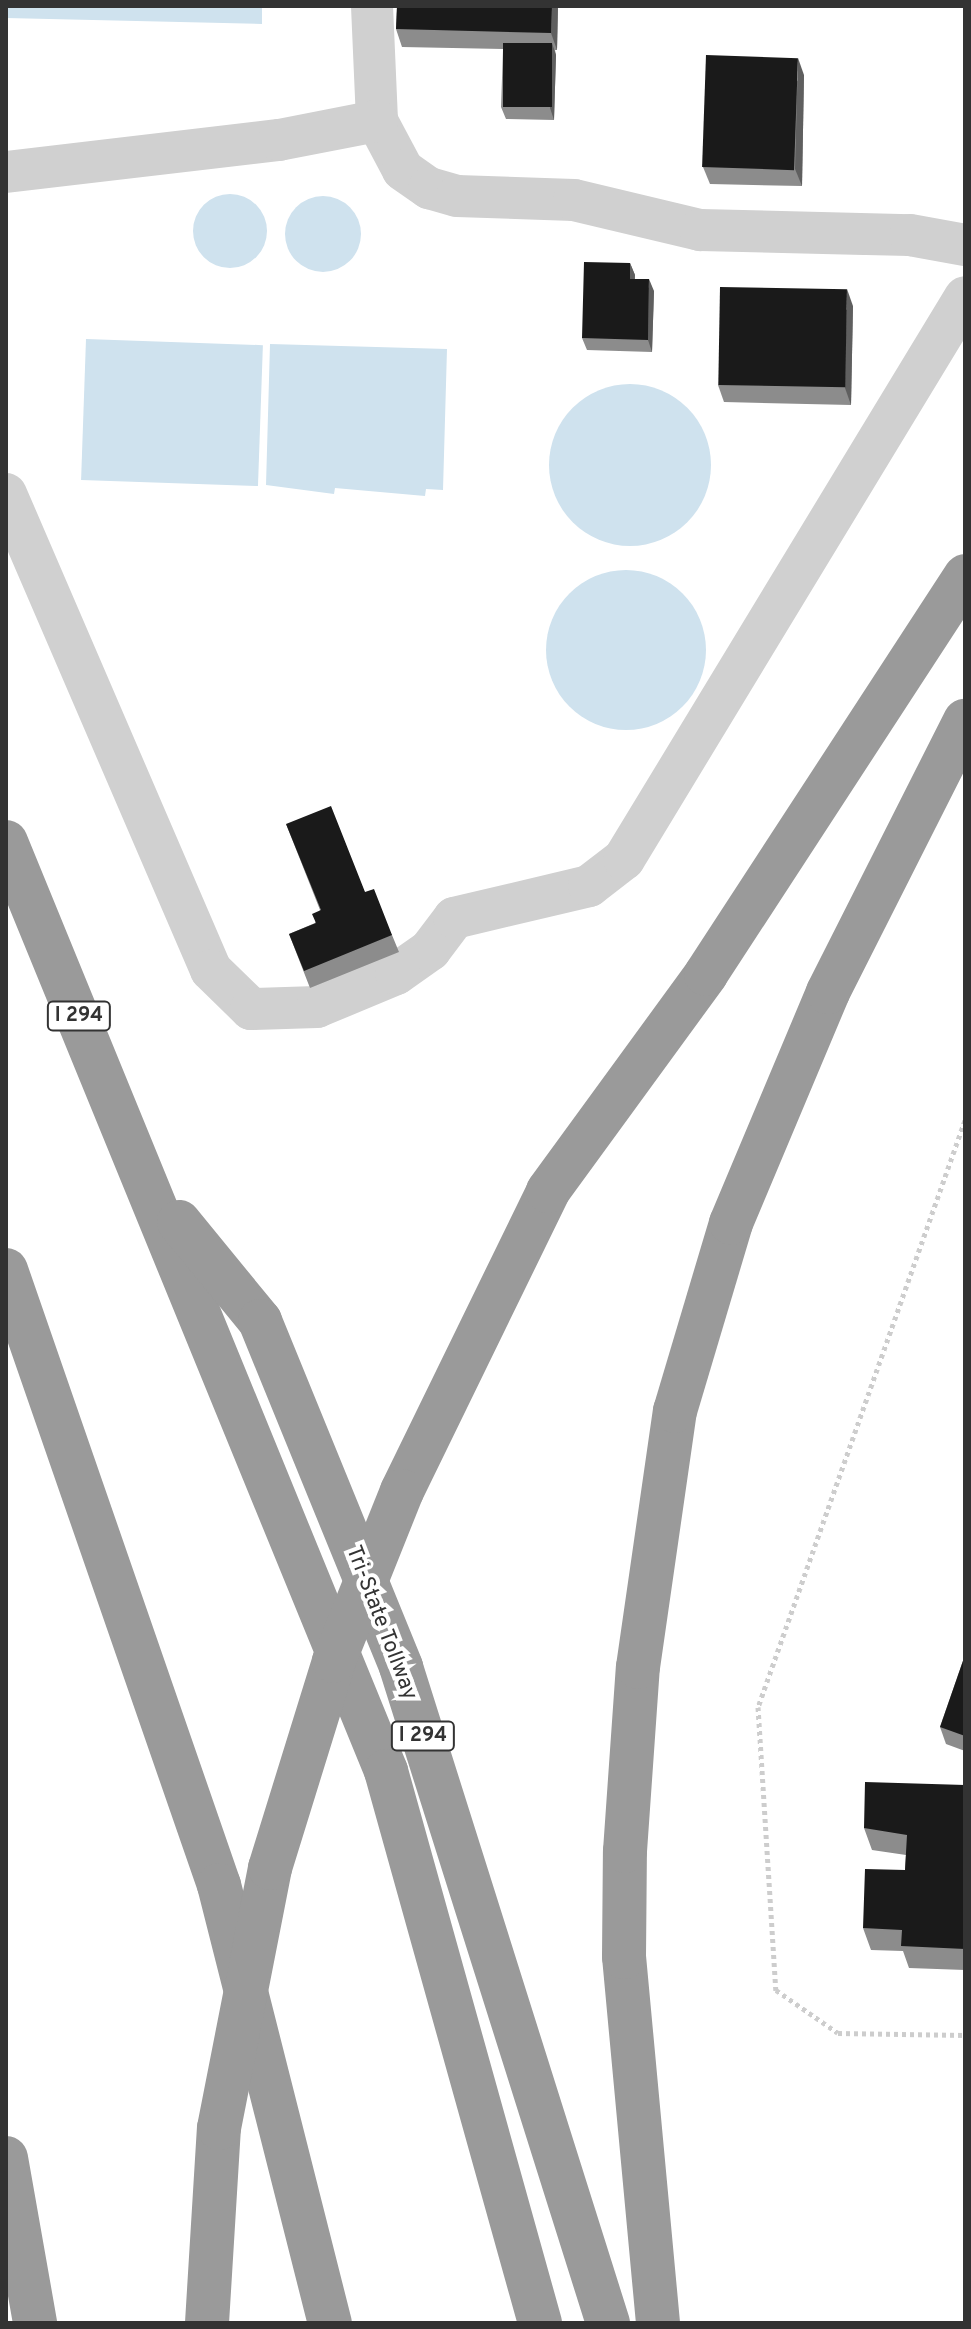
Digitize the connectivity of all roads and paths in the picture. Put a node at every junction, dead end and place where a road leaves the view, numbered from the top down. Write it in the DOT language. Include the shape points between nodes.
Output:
graph roads {
  1 [pos="372,6"];
  2 [pos="377,121"];
  3 [pos="6,172"];
  4 [pos="965,245"];
  5 [pos="965,297"];
  6 [pos="6,494"];
  7 [pos="965,576"];
  8 [pos="965,721"];
  9 [pos="6,842"];
  10 [pos="965,1120"];
  11 [pos="152,1190"];
  12 [pos="6,1270"];
  13 [pos="965,2035"];
  14 [pos="6,2158"];
  15 [pos="35,2323"];
  16 [pos="207,2323"];
  17 [pos="330,2323"];
  18 [pos="540,2323"];
  19 [pos="608,2323"];
  20 [pos="658,2323"];
  1 -- 2 [label="lane"];
  2 -- 3 [label="lane" via="279,140"];
  2 -- 4 [label="lane" via="403,170 457,196 574,200 700,230 910,235"];
  5 -- 6 [label="lane" via="624,859 578,890 454,918 430,950 396,974 317,1007 251,1009 211,970"];
  7 -- 16 [label="highway, bridge" via="706,974 548,1191 402,1491 334,1661 270,1868 219,2128"];
  8 -- 20 [label="highway" via="828,992 731,1223 675,1411 638,1667 625,1851 624,1957"];
  9 -- 11 [label="highway, Tri-State Tollway / I 294"];
  10 -- 13 [label="path" via="758,1707 776,1990 838,2033"];
  11 -- 18 [label="highway, Tri-State Tollway / I 294" via="386,1771"];
  11 -- 19 [label="highway, Tri-State Tollway / I 294" via="260,1321 401,1667"];
  12 -- 17 [label="highway" via="219,1885"];
  14 -- 15 [label="highway"];
}
